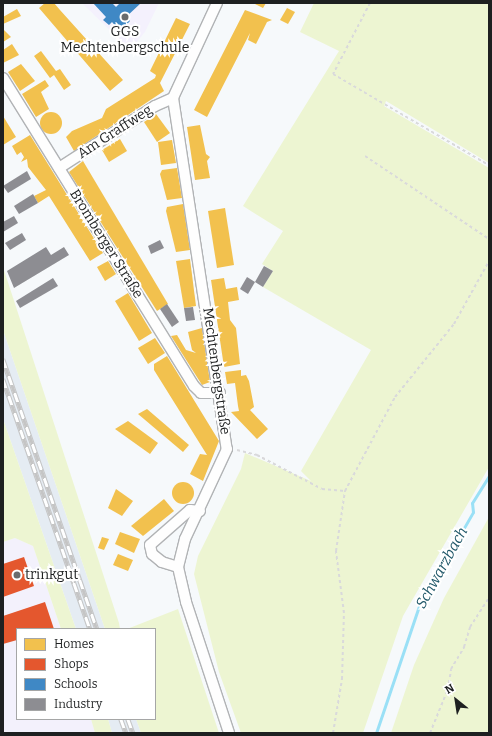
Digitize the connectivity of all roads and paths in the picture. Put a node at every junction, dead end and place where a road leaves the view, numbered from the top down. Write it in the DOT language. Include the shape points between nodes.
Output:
graph roads {
  1 [pos="217,3"];
  2 [pos="370,3"];
  3 [pos="3,78"];
  4 [pos="173,98"];
  5 [pos="365,156"];
  6 [pos="489,165"];
  7 [pos="59,168"];
  8 [pos="489,239"];
  9 [pos="489,261"];
  10 [pos="220,393"];
  11 [pos="227,449"];
  12 [pos="346,491"];
  13 [pos="200,511"];
  14 [pos="178,567"];
  15 [pos="489,598"];
  16 [pos="229,733"];
  17 [pos="333,733"];
  18 [pos="430,733"];
  1 -- 4 [label="street"];
  2 -- 6 [label="path" via="333,74"];
  3 -- 7 [label="street, Bromberger Straße"];
  4 -- 7 [label="street, Am Graffweg" via="155,106"];
  4 -- 10 [label="street, Mechtenbergstraße"];
  5 -- 8 [label="path"];
  7 -- 10 [label="street, Bromberger Straße" via="194,386 201,393"];
  9 -- 12 [label="path" via="454,324 395,397"];
  10 -- 11 [label="street, Mechtenbergstraße"];
  11 -- 12 [label="path" via="257,455 322,489"];
  11 -- 13 [label="street, Mechtenbergstraße"];
  12 -- 17 [label="path" via="336,551 344,613 342,679"];
  13 -- 14 [label="street, Mechtenbergstraße" via="185,539"];
  13 -- 14 [label="street" via="190,510 150,545 152,554 162,562"];
  14 -- 16 [label="street, Mechtenbergstraße" via="182,590"];
  15 -- 18 [label="path" via="470,627 464,646 451,669 448,689"];
}
